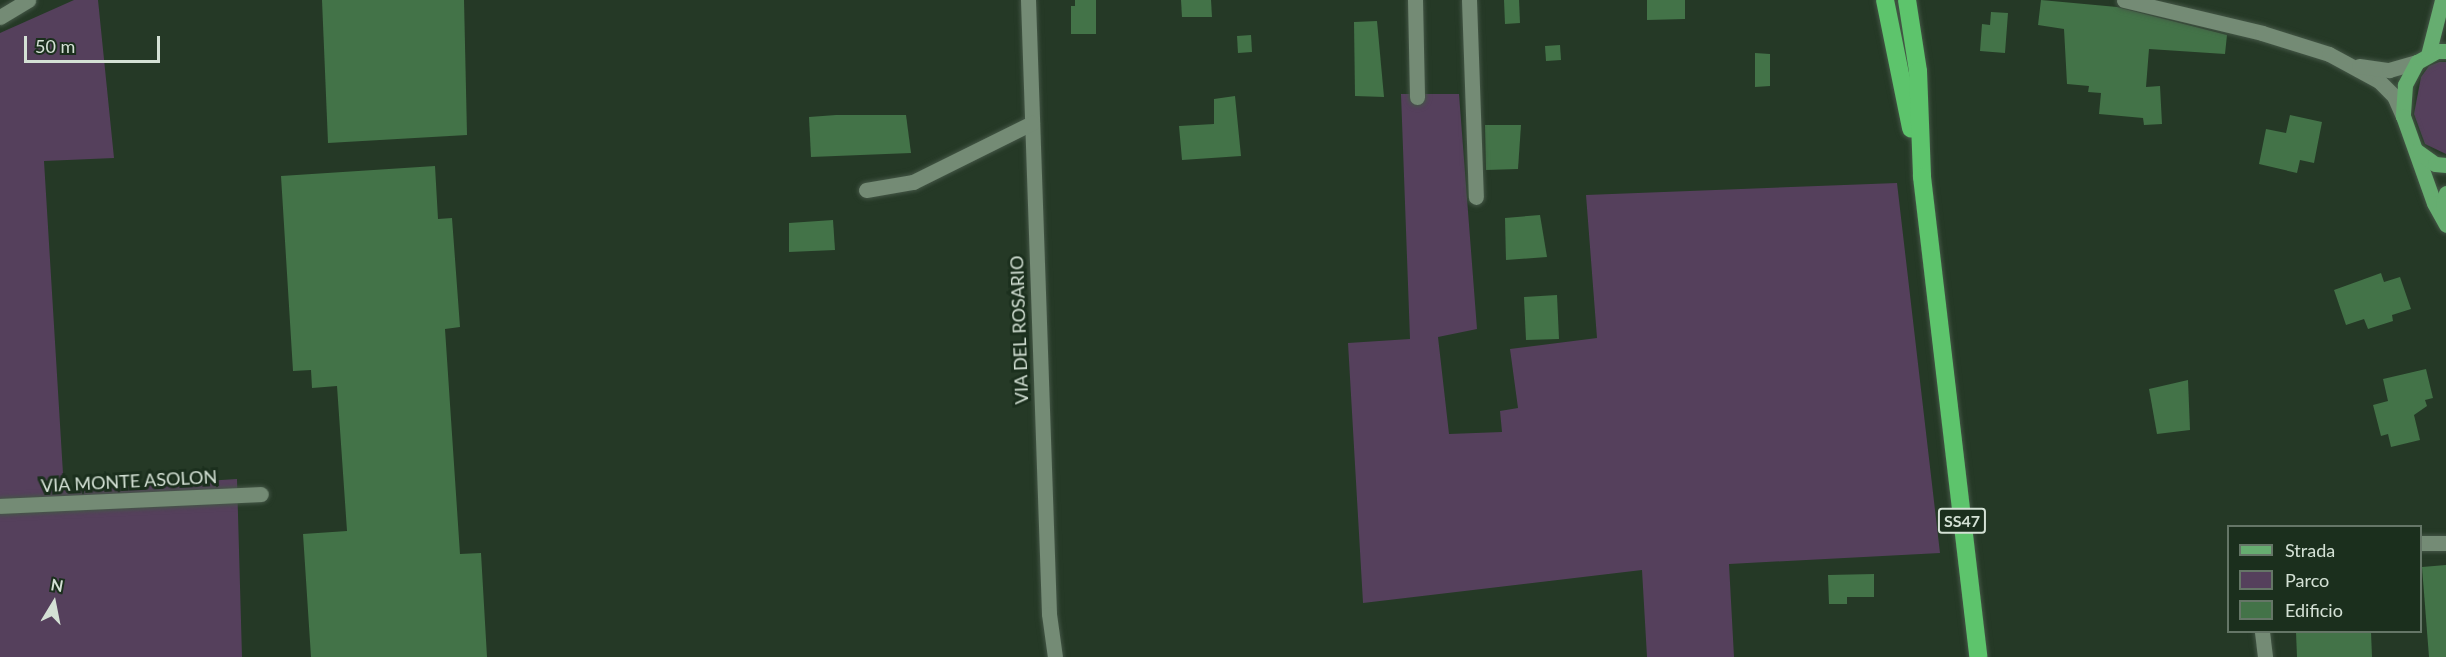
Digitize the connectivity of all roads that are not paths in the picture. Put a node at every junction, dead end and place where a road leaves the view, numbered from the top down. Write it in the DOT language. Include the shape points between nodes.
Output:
graph roads {
  1 [pos="28,0"];
  2 [pos="1028,0"];
  3 [pos="1415,0"];
  4 [pos="1469,0"];
  5 [pos="1885,0"];
  6 [pos="1907,0"];
  7 [pos="2124,0"];
  8 [pos="2442,0"];
  9 [pos="0,17"];
  10 [pos="2446,51"];
  11 [pos="2422,58"];
  12 [pos="2347,63"];
  13 [pos="1417,97"];
  14 [pos="2403,116"];
  15 [pos="1032,123"];
  16 [pos="2417,152"];
  17 [pos="2446,165"];
  18 [pos="1922,177"];
  19 [pos="866,190"];
  20 [pos="2446,193"];
  21 [pos="1476,197"];
  22 [pos="2446,219"];
  23 [pos="2446,225"];
  24 [pos="261,494"];
  25 [pos="0,507"];
  26 [pos="2422,543"];
  27 [pos="2446,543"];
  28 [pos="2262,633"];
  29 [pos="1055,657"];
  30 [pos="1978,657"];
  31 [pos="2265,657"];
  1 -- 9 [label="street"];
  2 -- 15 [label="street, VIA DEL ROSARIO"];
  3 -- 13 [label="street"];
  4 -- 21 [label="street"];
  5 -- 18 [label="highway, SS47"];
  6 -- 18 [label="highway, SS47" via="1918,71"];
  7 -- 12 [label="street" via="2262,33"];
  8 -- 11 [label="main road"];
  10 -- 11 [label="main road"];
  11 -- 12 [label="street" via="2390,70"];
  11 -- 14 [label="main road" via="2405,86"];
  12 -- 14 [label="street" via="2379,81 2394,96"];
  14 -- 16 [label="main road" via="2406,132"];
  15 -- 19 [label="street" via="913,182"];
  15 -- 29 [label="street, VIA DEL ROSARIO" via="1049,614"];
  16 -- 17 [label="main road" via="2435,164"];
  16 -- 23 [label="main road" via="2423,176"];
  18 -- 30 [label="highway, SS47"];
  20 -- 22 [label="main road"];
  24 -- 25 [label="street, VIA MONTE ASOLON"];
  26 -- 27 [label="street"];
  28 -- 31 [label="street"];
}
